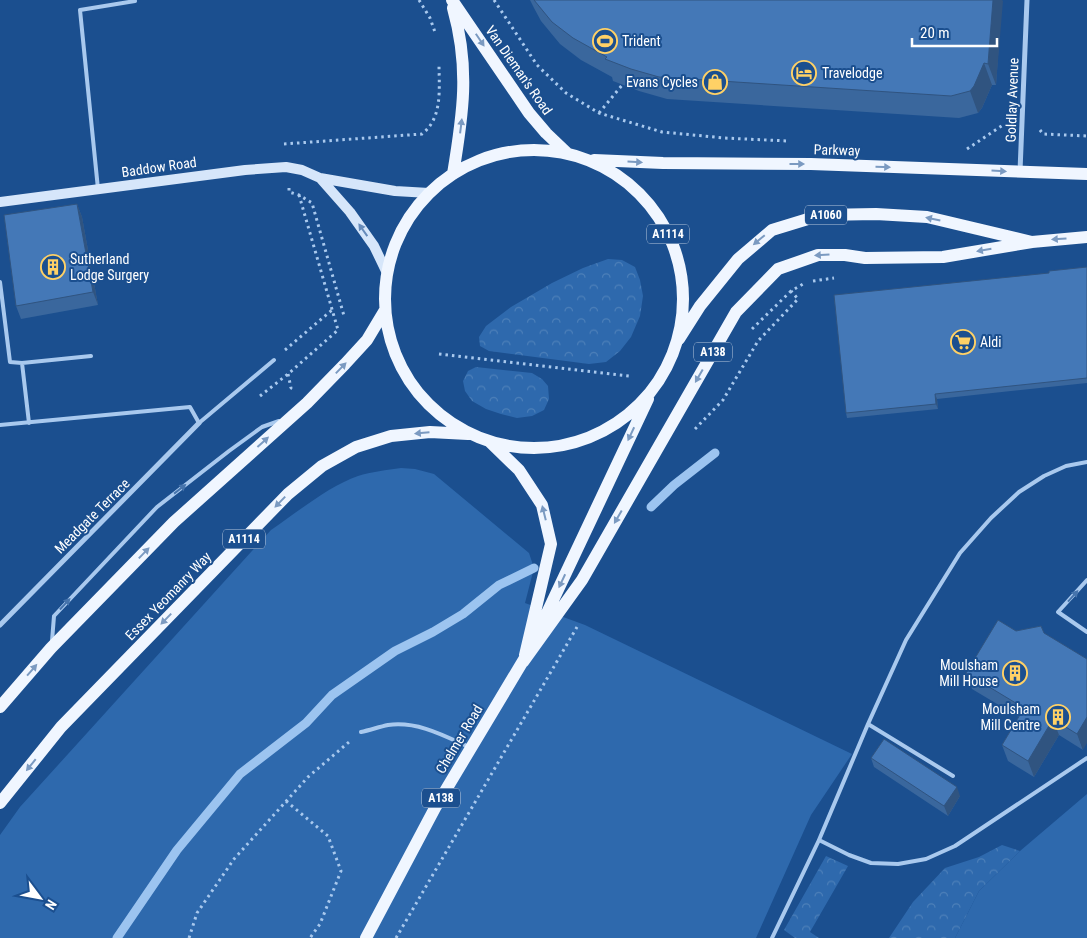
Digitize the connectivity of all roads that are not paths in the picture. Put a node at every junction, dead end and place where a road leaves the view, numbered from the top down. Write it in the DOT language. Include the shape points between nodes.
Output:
graph roads {
  1 [pos="452,0"];
  2 [pos="1027,0"];
  3 [pos="136,1"];
  4 [pos="567,153"];
  5 [pos="586,159"];
  6 [pos="1020,172"];
  7 [pos="453,174"];
  8 [pos="1087,174"];
  9 [pos="320,178"];
  10 [pos="98,189"];
  11 [pos="429,193"];
  12 [pos="0,202"];
  13 [pos="1087,237"];
  14 [pos="1032,242"];
  15 [pos="387,273"];
  16 [pos="0,282"];
  17 [pos="385,310"];
  18 [pos="675,345"];
  19 [pos="91,356"];
  20 [pos="274,360"];
  21 [pos="22,363"];
  22 [pos="652,390"];
  23 [pos="293,416"];
  24 [pos="29,423"];
  25 [pos="199,423"];
  26 [pos="0,425"];
  27 [pos="471,434"];
  28 [pos="490,442"];
  29 [pos="1087,462"];
  30 [pos="1087,580"];
  31 [pos="0,625"];
  32 [pos="1087,632"];
  33 [pos="52,648"];
  34 [pos="524,662"];
  35 [pos="0,707"];
  36 [pos="868,724"];
  37 [pos="361,732"];
  38 [pos="471,748"];
  39 [pos="1087,758"];
  40 [pos="953,776"];
  41 [pos="0,803"];
  42 [pos="819,840"];
  43 [pos="366,938"];
  44 [pos="772,938"];
  1 -- 4 [label="main road, Van Dieman's Road / A1114, one-way" via="529,113"];
  7 -- 1 [label="main road, Van Dieman's Road / A1114, one-way" via="464,88 463,57"];
  2 -- 6 [label="street, Goldlay Avenue"];
  3 -- 10 [label="lane" via="80,10"];
  4 -- 5 [label="main road, A1114"];
  4 -- 7 [label="main road, A1114" via="519,150 474,162"];
  5 -- 6 [label="main road, Parkway, one-way"];
  5 -- 18 [label="main road, A1114" via="630,184 648,202 666,230 680,267 681,314"];
  6 -- 8 [label="main road, Parkway"];
  7 -- 11 [label="main road, A1114"];
  9 -- 10 [label="main road, Baddow Road" via="286,167"];
  9 -- 11 [label="main road, Baddow Road" via="395,192"];
  15 -- 9 [label="main road, Baddow Road, one-way" via="374,246"];
  10 -- 12 [label="main road, Baddow Road"];
  11 -- 15 [label="main road, A1114" via="406,222 391,255"];
  13 -- 14 [label="main road, A1060, one-way"];
  14 -- 18 [label="main road, A1060, one-way" via="927,217 821,215 772,230 738,258 700,306"];
  14 -- 34 [label="main road, A138, one-way" via="943,257 865,258 818,254 778,269 736,312 582,580"];
  15 -- 17 [label="main road, A1114"];
  16 -- 21 [label="lane" via="10,362"];
  23 -- 17 [label="main road, A1114, one-way" via="368,340"];
  17 -- 27 [label="main road, A1114" via="389,336 411,384 448,421"];
  18 -- 22 [label="main road, A1114"];
  19 -- 21 [label="lane"];
  20 -- 25 [label="lane"];
  21 -- 24 [label="lane"];
  22 -- 28 [label="main road, A1114" via="627,416 596,435 561,446 525,448"];
  22 -- 34 [label="main road, Chelmer Road / A138, one-way"];
  33 -- 23 [label="main road, A1114, one-way" via="174,522"];
  33 -- 23 [label="lane, one-way" via="54,616 157,507 262,427"];
  24 -- 25 [label="lane" via="190,406"];
  24 -- 26 [label="lane"];
  25 -- 31 [label="street, Meadgate Terrace"];
  27 -- 28 [label="main road, A1114"];
  27 -- 41 [label="main road, Essex Yeomanry Way / A1114, one-way" via="430,432 391,436 356,447 322,466 288,494 61,727"];
  34 -- 28 [label="main road, Chelmer Road / A138, one-way" via="551,544 542,505 519,470"];
  29 -- 36 [label="lane" via="1066,466 1019,492 960,553 906,640"];
  32 -- 30 [label="lane, one-way" via="1058,612"];
  35 -- 33 [label="main road, A1114, one-way"];
  34 -- 38 [label="main road, Chelmer Road / A138"];
  36 -- 40 [label="lane"];
  36 -- 42 [label="lane"];
  37 -- 38 [label="lane" via="388,725 410,724"];
  38 -- 43 [label="main road, Chelmer Road / A138"];
  39 -- 42 [label="lane" via="955,846 926,859 898,864 871,863"];
  42 -- 44 [label="lane"];
}
